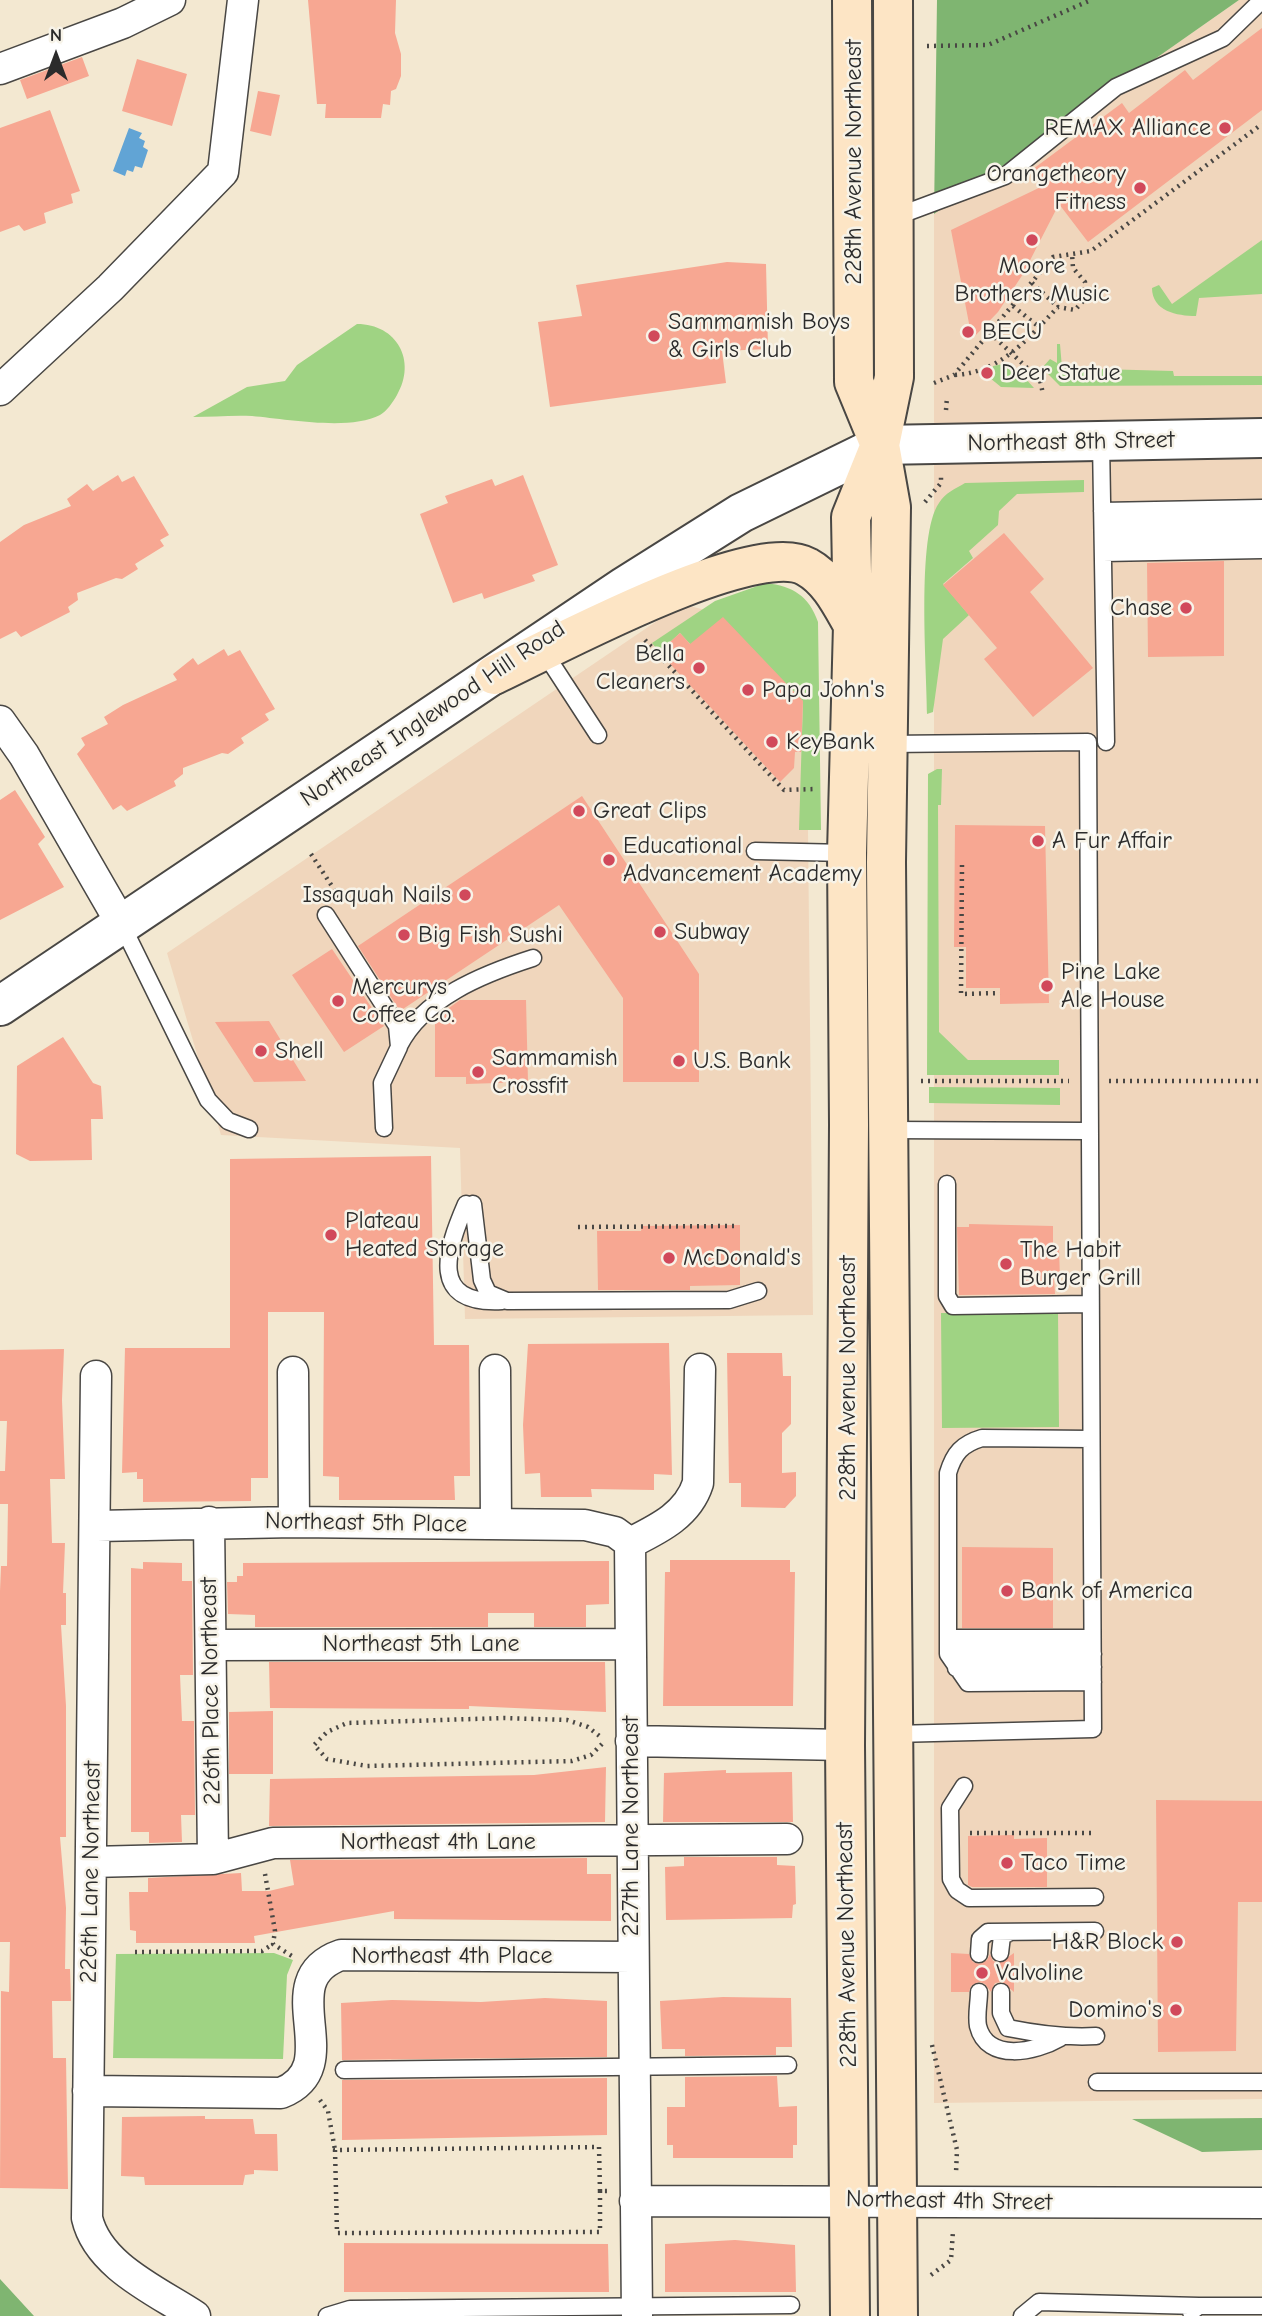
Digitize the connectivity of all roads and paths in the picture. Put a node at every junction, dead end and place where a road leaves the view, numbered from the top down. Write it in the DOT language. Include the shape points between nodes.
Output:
graph roads {
  1 [pos="170,0"];
  2 [pos="243,0"];
  3 [pos="852,0"];
  4 [pos="893,0"];
  5 [pos="1091,0"];
  6 [pos="1262,0"];
  7 [pos="920,46"];
  8 [pos="0,69"];
  9 [pos="1262,124"];
  10 [pos="892,218"];
  11 [pos="1072,254"];
  12 [pos="1032,283"];
  13 [pos="1013,306"];
  14 [pos="1058,307"];
  15 [pos="1039,327"];
  16 [pos="990,333"];
  17 [pos="1012,355"];
  18 [pos="954,375"];
  19 [pos="934,383"];
  20 [pos="0,390"];
  21 [pos="1043,394"];
  22 [pos="1262,438"];
  23 [pos="1101,441"];
  24 [pos="880,445"];
  25 [pos="941,483"];
  26 [pos="926,499"];
  27 [pos="1262,509"];
  28 [pos="1262,524"];
  29 [pos="1103,532"];
  30 [pos="1262,537"];
  31 [pos="1262,550"];
  32 [pos="853,625"];
  33 [pos="643,636"];
  34 [pos="542,648"];
  35 [pos="494,675"];
  36 [pos="0,720"];
  37 [pos="598,734"];
  38 [pos="1106,742"];
  39 [pos="887,744"];
  40 [pos="826,789"];
  41 [pos="755,851"];
  42 [pos="847,853"];
  43 [pos="962,865"];
  44 [pos="326,915"];
  45 [pos="121,923"];
  46 [pos="847,924"];
  47 [pos="533,958"];
  48 [pos="1000,993"];
  49 [pos="0,1006"];
  50 [pos="399,1047"];
  51 [pos="849,1125"];
  52 [pos="384,1128"];
  53 [pos="249,1129"];
  54 [pos="889,1130"];
  55 [pos="1088,1131"];
  56 [pos="947,1184"];
  57 [pos="735,1226"];
  58 [pos="578,1227"];
  59 [pos="890,1266"];
  60 [pos="758,1291"];
  61 [pos="506,1301"];
  62 [pos="1089,1304"];
  63 [pos="700,1369"];
  64 [pos="495,1370"];
  65 [pos="293,1372"];
  66 [pos="96,1376"];
  67 [pos="1091,1438"];
  68 [pos="209,1522"];
  69 [pos="294,1522"];
  70 [pos="496,1524"];
  71 [pos="97,1526"];
  72 [pos="630,1543"];
  73 [pos="847,1584"];
  74 [pos="212,1644"];
  75 [pos="630,1644"];
  76 [pos="951,1653"];
  77 [pos="1093,1660"];
  78 [pos="894,1734"];
  79 [pos="612,1741"];
  80 [pos="845,1745"];
  81 [pos="964,1786"];
  82 [pos="951,1833"];
  83 [pos="1094,1833"];
  84 [pos="787,1839"];
  85 [pos="631,1840"];
  86 [pos="259,1847"];
  87 [pos="213,1859"];
  88 [pos="91,1862"];
  89 [pos="1095,1897"];
  90 [pos="1095,1931"];
  91 [pos="1011,1932"];
  92 [pos="273,1944"];
  93 [pos="135,1952"];
  94 [pos="1000,1953"];
  95 [pos="979,1954"];
  96 [pos="632,1957"];
  97 [pos="298,1961"];
  98 [pos="979,1992"];
  99 [pos="1001,1992"];
  100 [pos="1096,2036"];
  101 [pos="1060,2038"];
  102 [pos="788,2065"];
  103 [pos="634,2067"];
  104 [pos="344,2070"];
  105 [pos="1097,2082"];
  106 [pos="1262,2082"];
  107 [pos="88,2091"];
  108 [pos="312,2092"];
  109 [pos="335,2150"];
  110 [pos="600,2190"];
  111 [pos="627,2196"];
  112 [pos="851,2200"];
  113 [pos="898,2202"];
  114 [pos="1262,2203"];
  115 [pos="791,2305"];
  116 [pos="1262,2306"];
  117 [pos="637,2311"];
  118 [pos="1193,2311"];
  119 [pos="195,2316"];
  120 [pos="327,2316"];
  121 [pos="850,2316"];
  122 [pos="898,2316"];
  123 [pos="1021,2316"];
  1 -- 8 [label="street" via="123,23"];
  2 -- 20 [label="street" via="223,172 110,288"];
  3 -- 24 [label="main road, 228th Avenue Northeast" via="854,382"];
  4 -- 10 [label="main road, 228th Avenue Northeast"];
  5 -- 7 [label="path" via="988,45"];
  6 -- 10 [label="lane" via="1223,38 1116,87 1005,176"];
  9 -- 11 [label="path" via="1091,251"];
  10 -- 24 [label="main road, 228th Avenue Northeast" via="894,377"];
  11 -- 12 [label="path" via="1053,257"];
  11 -- 14 [label="path" via="1073,268 1086,282 1084,300 1075,310"];
  12 -- 13 [label="path"];
  12 -- 14 [label="path"];
  13 -- 15 [label="path"];
  13 -- 16 [label="path"];
  14 -- 15 [label="path"];
  15 -- 17 [label="path"];
  16 -- 17 [label="path"];
  16 -- 18 [label="path"];
  17 -- 18 [label="path" via="969,374"];
  17 -- 21 [label="path" via="1040,380"];
  18 -- 19 [label="path"];
  22 -- 23 [label="street, Northeast 8th Street"];
  23 -- 24 [label="street, Northeast 8th Street"];
  23 -- 29 [label="lane"];
  24 -- 32 [label="main road, 228th Avenue Northeast" via="851,517"];
  24 -- 34 [label="street, Northeast Inglewood Hill Road" via="741,513"];
  24 -- 39 [label="main road, 228th Avenue Northeast" via="891,507"];
  25 -- 26 [label="path"];
  27 -- 29 [label="lane"];
  28 -- 29 [label="lane"];
  29 -- 30 [label="lane"];
  29 -- 31 [label="lane"];
  29 -- 38 [label="lane"];
  32 -- 34 [label="main road" via="834,592 807,567 771,561 683,587"];
  32 -- 42 [label="main road, 228th Avenue Northeast"];
  33 -- 40 [label="path" via="784,790"];
  34 -- 35 [label="main road"];
  34 -- 37 [label="lane"];
  35 -- 45 [label="street, Northeast Inglewood Hill Road"];
  36 -- 45 [label="street"];
  39 -- 54 [label="main road, 228th Avenue Northeast"];
  39 -- 55 [label="lane" via="1088,742"];
  41 -- 42 [label="lane"];
  42 -- 46 [label="main road, 228th Avenue Northeast"];
  43 -- 48 [label="path" via="961,994"];
  44 -- 50 [label="lane" via="393,1016"];
  45 -- 49 [label="street, Northeast Inglewood Hill Road"];
  45 -- 53 [label="lane" via="208,1100 228,1121"];
  46 -- 51 [label="main road, 228th Avenue Northeast"];
  46 -- 54 [label="main road" via="860,964 870,1086"];
  47 -- 50 [label="lane" via="478,978 418,1016"];
  50 -- 52 [label="lane" via="382,1083"];
  51 -- 59 [label="main road" via="865,1136 874,1231"];
  51 -- 73 [label="main road, 228th Avenue Northeast"];
  54 -- 55 [label="lane"];
  54 -- 59 [label="main road, 228th Avenue Northeast"];
  55 -- 62 [label="lane"];
  56 -- 62 [label="lane" via="947,1296 953,1306"];
  57 -- 58 [label="path"];
  59 -- 78 [label="main road, 228th Avenue Northeast"];
  60 -- 61 [label="lane" via="729,1300"];
  61 -- 61 [label="lane" via="488,1293 482,1280 470,1204 453,1234 446,1264 451,1281 459,1294 470,1300"];
  62 -- 67 [label="lane"];
  63 -- 72 [label="street" via="694,1495 659,1529"];
  64 -- 70 [label="street"];
  65 -- 69 [label="street"];
  66 -- 71 [label="street, 226th Lane Northeast"];
  67 -- 76 [label="lane" via="982,1438 967,1442 953,1456 948,1473"];
  67 -- 77 [label="lane"];
  68 -- 69 [label="street, Northeast 5th Place"];
  68 -- 71 [label="street, Northeast 5th Place"];
  68 -- 74 [label="street, 226th Place Northeast"];
  69 -- 70 [label="street, Northeast 5th Place"];
  70 -- 72 [label="street, Northeast 5th Place" via="585,1525 615,1532"];
  71 -- 88 [label="street, 226th Lane Northeast"];
  72 -- 75 [label="street, 227th Lane Northeast"];
  73 -- 78 [label="main road" via="864,1659 865,1711 872,1726"];
  73 -- 80 [label="main road, 228th Avenue Northeast"];
  74 -- 75 [label="street, Northeast 5th Lane"];
  74 -- 87 [label="street, 226th Place Northeast"];
  75 -- 79 [label="street, 227th Lane Northeast"];
  76 -- 77 [label="lane"];
  76 -- 77 [label="lane" via="968,1684"];
  77 -- 78 [label="lane" via="1093,1729"];
  78 -- 113 [label="main road, 228th Avenue Northeast"];
  79 -- 79 [label="path" via="567,1720 432,1720 347,1723 327,1732 314,1745 327,1759 367,1766 572,1761"];
  79 -- 80 [label="street"];
  79 -- 85 [label="street, 227th Lane Northeast"];
  80 -- 112 [label="main road, 228th Avenue Northeast"];
  81 -- 82 [label="lane" via="950,1808"];
  82 -- 83 [label="path"];
  82 -- 89 [label="lane" via="951,1879 969,1898"];
  84 -- 85 [label="street, Northeast 4th Lane"];
  85 -- 86 [label="street, Northeast 4th Lane" via="273,1843"];
  85 -- 96 [label="street, 227th Lane Northeast"];
  86 -- 87 [label="street, Northeast 4th Lane"];
  86 -- 92 [label="path" via="273,1917"];
  87 -- 88 [label="street, Northeast 4th Lane"];
  88 -- 107 [label="street, 226th Lane Northeast"];
  90 -- 91 [label="lane"];
  91 -- 94 [label="lane" via="1002,1936"];
  91 -- 95 [label="lane" via="985,1933 979,1941"];
  92 -- 93 [label="path" via="262,1951"];
  92 -- 97 [label="path"];
  96 -- 103 [label="street, 227th Lane Northeast"];
  96 -- 107 [label="street, Northeast 4th Place" via="341,1955 324,1961 308,1986 311,2059 298,2086 281,2093"];
  98 -- 101 [label="lane" via="978,2024 994,2046 1023,2051"];
  99 -- 101 [label="lane" via="1001,2013 1008,2028"];
  100 -- 101 [label="lane"];
  102 -- 103 [label="lane"];
  103 -- 104 [label="lane"];
  103 -- 111 [label="street, 227th Lane Northeast"];
  105 -- 106 [label="lane"];
  107 -- 119 [label="street, 226th Lane Northeast" via="87,2218 92,2237 111,2260"];
  108 -- 109 [label="path" via="328,2111"];
  109 -- 110 [label="path" via="599,2147"];
  109 -- 110 [label="path" via="337,2233 600,2232"];
  110 -- 111 [label="path"];
  111 -- 112 [label="street, Northeast 4th Street"];
  111 -- 117 [label="street, 227th Lane Northeast"];
  112 -- 113 [label="street, Northeast 4th Street"];
  112 -- 121 [label="main road, 228th Avenue Northeast"];
  113 -- 114 [label="street, Northeast 4th Street"];
  113 -- 122 [label="main road, 228th Avenue Northeast"];
  115 -- 117 [label="lane"];
  116 -- 118 [label="lane"];
  117 -- 120 [label="lane" via="350,2309"];
  118 -- 123 [label="lane" via="1039,2302"];
}
